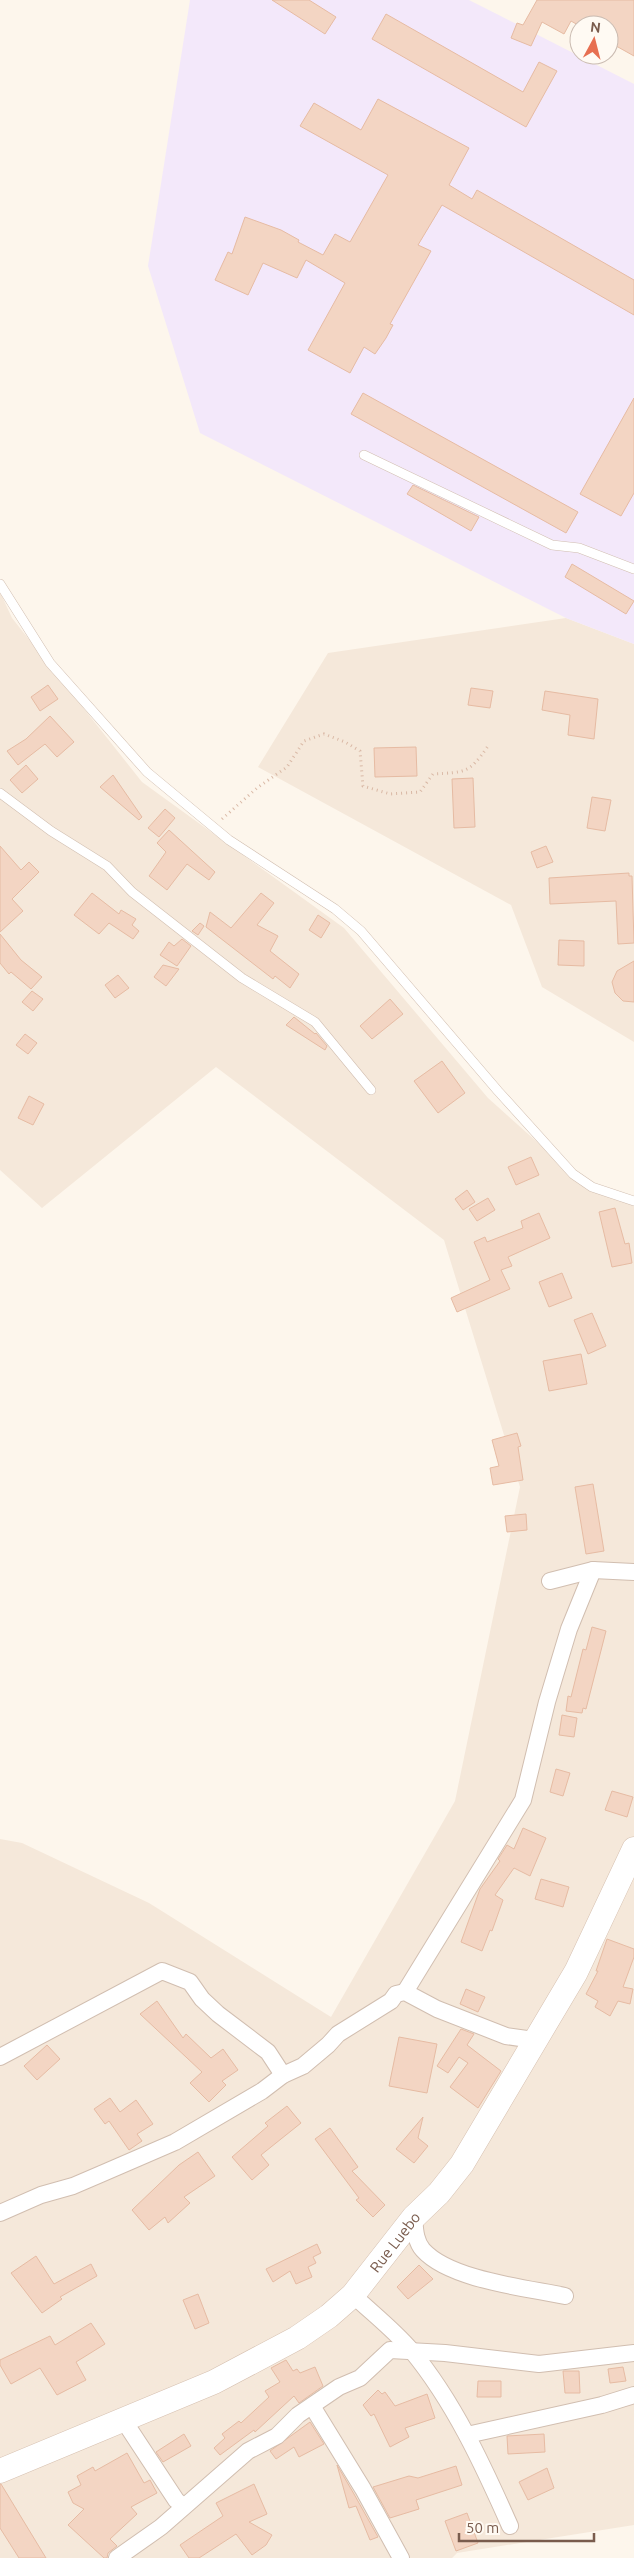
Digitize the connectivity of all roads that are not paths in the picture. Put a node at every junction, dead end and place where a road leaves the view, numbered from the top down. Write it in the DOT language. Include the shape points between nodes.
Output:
graph roads {
  1 [pos="364,455"];
  2 [pos="634,569"];
  3 [pos="0,584"];
  4 [pos="0,793"];
  5 [pos="371,1090"];
  6 [pos="634,1200"];
  7 [pos="593,1570"];
  8 [pos="634,1572"];
  9 [pos="550,1581"];
  10 [pos="634,1849"];
  11 [pos="406,1992"];
  12 [pos="534,2040"];
  13 [pos="0,2057"];
  14 [pos="283,2074"];
  15 [pos="0,2213"];
  16 [pos="414,2217"];
  17 [pos="353,2295"];
  18 [pos="566,2296"];
  19 [pos="411,2350"];
  20 [pos="634,2353"];
  21 [pos="634,2395"];
  22 [pos="312,2406"];
  23 [pos="124,2421"];
  24 [pos="467,2435"];
  25 [pos="0,2470"];
  26 [pos="183,2506"];
  27 [pos="510,2526"];
  28 [pos="117,2558"];
  29 [pos="401,2558"];
  1 -- 2 [label="lane" via="552,545 579,548"];
  3 -- 6 [label="lane" via="50,663 147,772 214,828 335,909 361,931 573,1174 592,1187"];
  4 -- 5 [label="lane" via="51,831 107,866 132,892 242,978 315,1022"];
  7 -- 8 [label="street"];
  7 -- 9 [label="street"];
  7 -- 11 [label="street" via="568,1629 523,1800"];
  10 -- 12 [label="street, Rue Luebo" via="576,1972"];
  11 -- 12 [label="street" via="436,2008 499,2033"];
  11 -- 14 [label="street" via="396,1994 338,2034 303,2066"];
  12 -- 16 [label="street, Rue Luebo" via="462,2164 440,2193"];
  13 -- 14 [label="street" via="162,1971 190,1982 218,2014 268,2052"];
  14 -- 15 [label="street" via="262,2091 175,2142 73,2186 40,2194"];
  16 -- 17 [label="street, Rue Luebo"];
  16 -- 18 [label="street" via="416,2238 423,2250 443,2264 482,2279"];
  17 -- 19 [label="street"];
  17 -- 23 [label="street, Rue Luebo" via="329,2316 256,2362"];
  19 -- 20 [label="street" via="539,2364"];
  19 -- 22 [label="street" via="390,2350 360,2378 339,2387"];
  19 -- 24 [label="street"];
  21 -- 24 [label="street"];
  22 -- 26 [label="street" via="277,2436 248,2451"];
  22 -- 29 [label="street" via="364,2488"];
  23 -- 25 [label="street, Rue Luebo"];
  23 -- 26 [label="street"];
  24 -- 27 [label="street"];
  26 -- 28 [label="street"];
}
